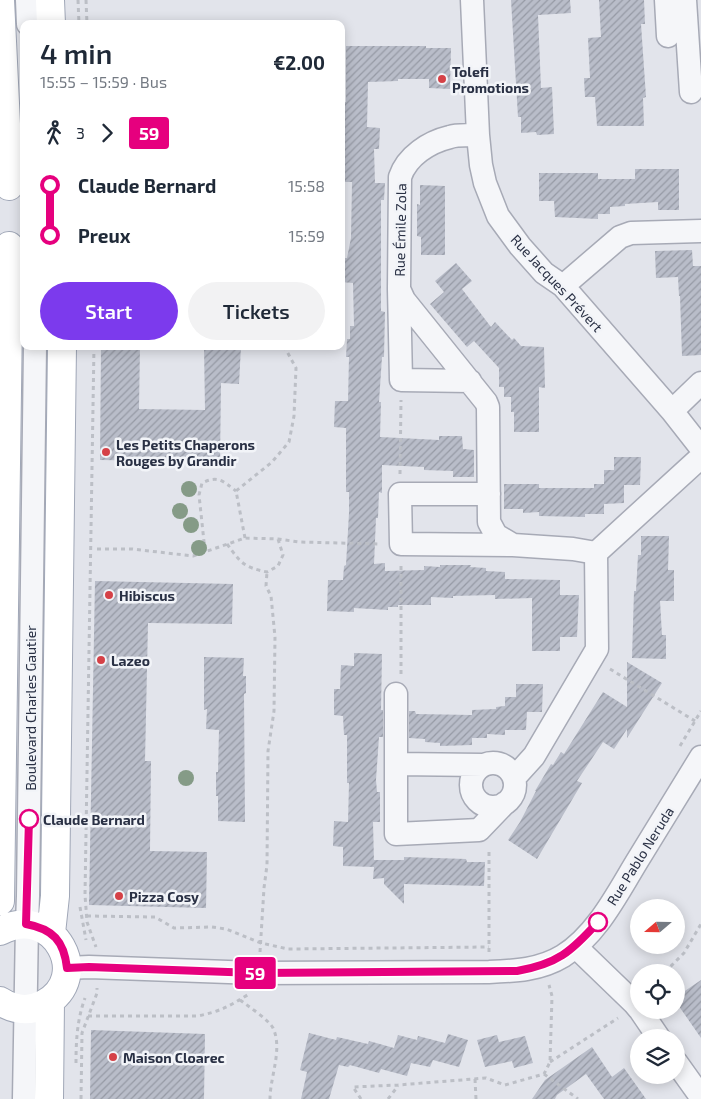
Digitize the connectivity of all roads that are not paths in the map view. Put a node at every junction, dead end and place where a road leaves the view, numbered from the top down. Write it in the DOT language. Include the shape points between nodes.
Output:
graph roads {
  1 [pos="0,0"];
  2 [pos="27,0"];
  3 [pos="50,0"];
  4 [pos="472,0"];
  5 [pos="666,0"];
  6 [pos="685,0"];
  7 [pos="28,20"];
  8 [pos="51,20"];
  9 [pos="668,36"];
  10 [pos="691,92"];
  11 [pos="478,135"];
  12 [pos="11,187"];
  13 [pos="701,232"];
  14 [pos="11,245"];
  15 [pos="563,286"];
  16 [pos="399,289"];
  17 [pos="35,350"];
  18 [pos="62,350"];
  19 [pos="470,381"];
  20 [pos="701,383"];
  21 [pos="672,411"];
  22 [pos="701,448"];
  23 [pos="701,457"];
  24 [pos="489,494"];
  25 [pos="513,545"];
  26 [pos="596,554"];
  27 [pos="396,694"];
  28 [pos="1,728"];
  29 [pos="701,757"];
  30 [pos="396,764"];
  31 [pos="483,765"];
  32 [pos="514,778"];
  33 [pos="0,796"];
  34 [pos="505,802"];
  35 [pos="0,901"];
  36 [pos="39,928"];
  37 [pos="0,931"];
  38 [pos="576,947"];
  39 [pos="67,968"];
  40 [pos="630,999"];
  41 [pos="25,1004"];
  42 [pos="685,1073"];
  43 [pos="700,1092"];
  44 [pos="24,1099"];
  45 [pos="49,1099"];
  1 -- 12 [label="main road"];
  2 -- 7 [label="street"];
  3 -- 8 [label="main road"];
  4 -- 11 [label="street, Rue Jacques Prévert"];
  5 -- 9 [label="street"];
  6 -- 10 [label="street"];
  11 -- 15 [label="street, Rue Jacques Prévert" via="485,183 498,216 544,273"];
  11 -- 16 [label="street, Rue Émile Zola" via="450,137 423,148 404,167 400,177"];
  13 -- 15 [label="street" via="626,234"];
  14 -- 28 [label="main road, Boulevard Charles Gautier"];
  15 -- 21 [label="street, Rue Jacques Prévert"];
  16 -- 19 [label="street, Rue Émile Zola" via="404,300"];
  16 -- 19 [label="street, Rue Émile Zola" via="401,380"];
  17 -- 36 [label="street, Boulevard Charles Gautier" via="28,896"];
  18 -- 36 [label="main road, Boulevard Charles Gautier" via="55,876"];
  19 -- 24 [label="street, Rue Émile Zola" via="488,407"];
  20 -- 21 [label="street"];
  21 -- 22 [label="street, Rue Jacques Prévert"];
  23 -- 26 [label="street"];
  24 -- 25 [label="street, Rue Émile Zola" via="492,530"];
  24 -- 25 [label="street" via="400,494 401,544"];
  25 -- 26 [label="street"];
  26 -- 32 [label="street" via="597,649 534,756"];
  27 -- 30 [label="street"];
  28 -- 33 [label="main road, Boulevard Charles Gautier"];
  29 -- 38 [label="street, Rue Pablo Neruda" via="610,906"];
  30 -- 31 [label="street"];
  30 -- 34 [label="street" via="396,834 479,830"];
  31 -- 32 [label="street" via="502,764"];
  31 -- 34 [label="street" via="473,778 474,796 488,806"];
  32 -- 34 [label="street" via="514,792"];
  33 -- 35 [label="main road, Boulevard Charles Gautier"];
  36 -- 37 [label="main road" via="17,924"];
  36 -- 39 [label="main road" via="60,943 66,955"];
  36 -- 41 [label="street, Boulevard Charles Gautier"];
  38 -- 39 [label="street, Rue Pablo Neruda" via="544,965 517,971 256,982"];
  38 -- 40 [label="street"];
  39 -- 41 [label="main road" via="62,986"];
  41 -- 44 [label="street, Boulevard Charles Gautier"];
  41 -- 45 [label="main road, Boulevard Charles Gautier"];
  42 -- 43 [label="street"];
}
